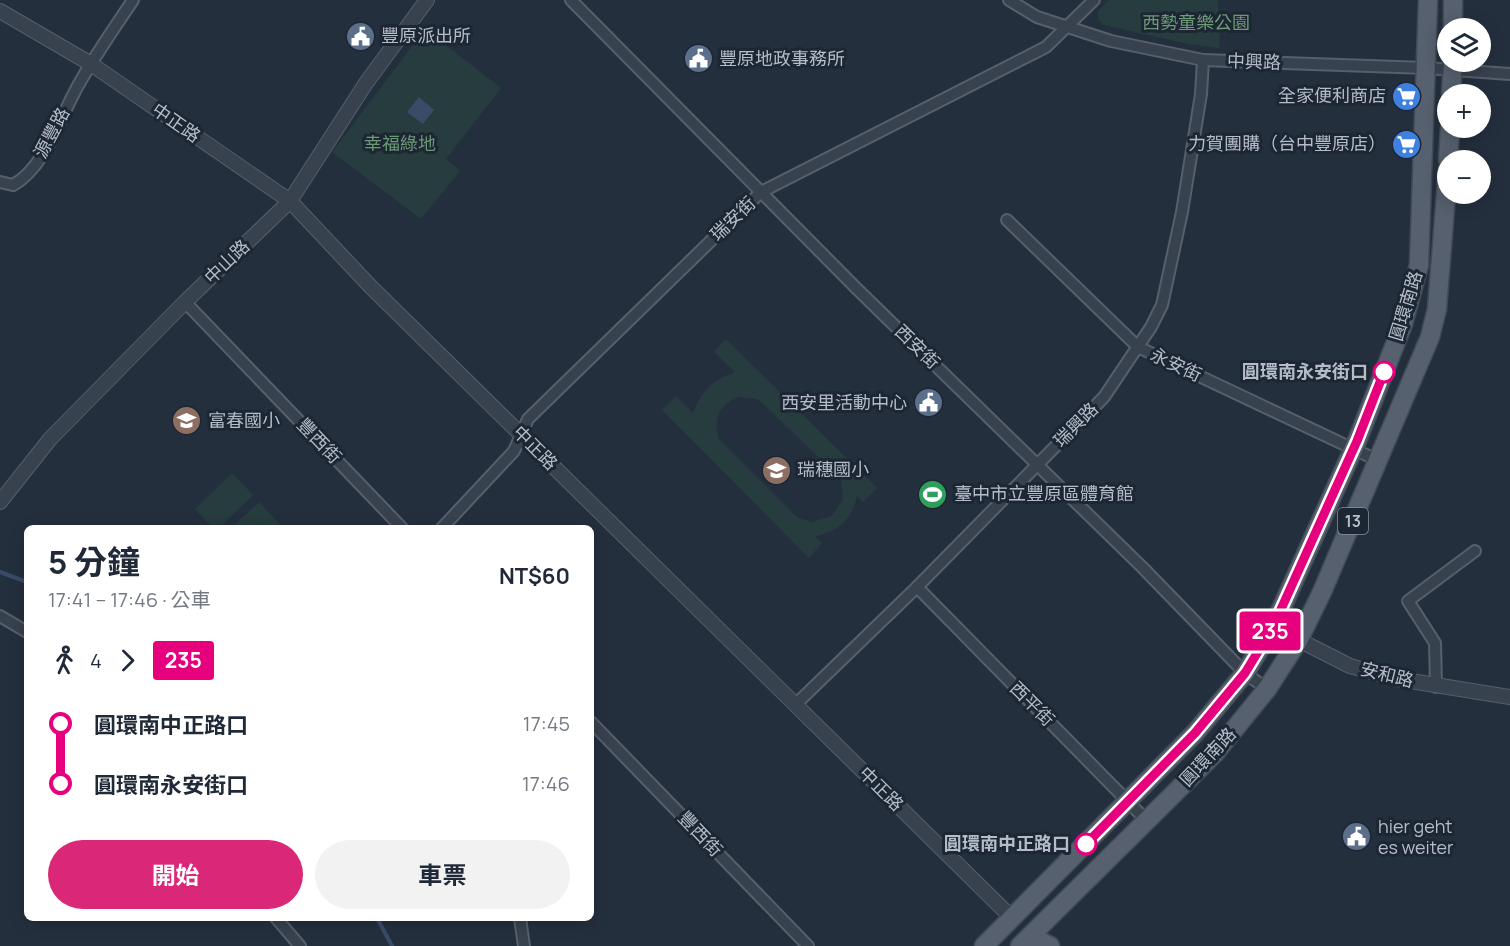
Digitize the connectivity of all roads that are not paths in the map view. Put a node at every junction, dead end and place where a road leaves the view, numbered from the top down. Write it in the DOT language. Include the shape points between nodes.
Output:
graph roads {
  1 [pos="133,0"];
  2 [pos="427,0"];
  3 [pos="571,0"];
  4 [pos="1008,0"];
  5 [pos="1095,0"];
  6 [pos="1428,0"];
  7 [pos="1453,0"];
  8 [pos="0,11"];
  9 [pos="1453,18"];
  10 [pos="1067,27"];
  11 [pos="1203,60"];
  12 [pos="91,64"];
  13 [pos="1437,67"];
  14 [pos="1426,68"];
  15 [pos="1491,71"];
  16 [pos="1510,74"];
  17 [pos="0,182"];
  18 [pos="762,192"];
  19 [pos="290,201"];
  20 [pos="1445,204"];
  21 [pos="1007,220"];
  22 [pos="185,302"];
  23 [pos="1138,347"];
  24 [pos="521,435"];
  25 [pos="1354,449"];
  26 [pos="1379,461"];
  27 [pos="1037,464"];
  28 [pos="0,502"];
  29 [pos="399,525"];
  30 [pos="445,525"];
  31 [pos="1476,550"];
  32 [pos="917,586"];
  33 [pos="0,616"];
  34 [pos="1273,627"];
  35 [pos="24,630"];
  36 [pos="1298,640"];
  37 [pos="1245,673"];
  38 [pos="1436,687"];
  39 [pos="1267,689"];
  40 [pos="1510,696"];
  41 [pos="795,705"];
  42 [pos="594,725"];
  43 [pos="1129,802"];
  44 [pos="1147,821"];
  45 [pos="1011,918"];
  46 [pos="279,921"];
  47 [pos="520,921"];
  48 [pos="1029,943"];
  49 [pos="300,946"];
  50 [pos="524,946"];
  51 [pos="808,946"];
  52 [pos="984,946"];
  53 [pos="1050,946"];
  1 -- 12 [label="street"];
  2 -- 19 [label="street, 中山路" via="366,82"];
  3 -- 18 [label="street, 西安街"];
  4 -- 10 [label="street, 中興路" via="1036,17"];
  5 -- 10 [label="street, 瑞安街"];
  6 -- 14 [label="main road, 圓環南路 / 13"];
  7 -- 9 [label="main road"];
  8 -- 12 [label="street, 中正路"];
  10 -- 11 [label="street, 中興路" via="1111,41"];
  10 -- 18 [label="street, 瑞安街" via="1046,47"];
  11 -- 14 [label="street, 中興路"];
  11 -- 23 [label="street, 瑞興路" via="1182,212 1162,305"];
  12 -- 17 [label="street, 源豐路" via="62,114 49,146 33,168 13,185"];
  12 -- 19 [label="street, 中正路"];
  13 -- 14 [label="street, 中興路"];
  14 -- 25 [label="main road, 圓環南路 / 13" via="1421,253 1403,324"];
  15 -- 16 [label="street, 中興路"];
  18 -- 24 [label="street, 瑞安街" via="528,419"];
  18 -- 27 [label="street, 西安街"];
  19 -- 22 [label="street, 中山路"];
  19 -- 24 [label="street, 中正路"];
  20 -- 26 [label="main road, 圓環南路 / 13" via="1437,309 1430,338"];
  21 -- 23 [label="street, 永安街"];
  22 -- 28 [label="street, 中山路" via="50,439"];
  22 -- 29 [label="street, 豐西街"];
  23 -- 25 [label="street, 永安街"];
  23 -- 27 [label="street, 瑞興路" via="1104,397"];
  24 -- 30 [label="street, 瑞安街" via="514,451"];
  24 -- 41 [label="street, 中正路"];
  25 -- 26 [label="street, 永安街"];
  25 -- 34 [label="main road, 圓環南路 / 13"];
  26 -- 36 [label="main road, 圓環南路 / 13"];
  27 -- 32 [label="street, 瑞興路"];
  27 -- 37 [label="street, 西安街"];
  31 -- 38 [label="street" via="1408,601 1435,643"];
  32 -- 41 [label="street, 瑞興路"];
  32 -- 43 [label="street, 西平街"];
  33 -- 35 [label="street"];
  34 -- 36 [label="street, 安和路"];
  34 -- 37 [label="main road, 圓環南路 / 13"];
  36 -- 38 [label="street, 安和路" via="1350,666"];
  36 -- 39 [label="main road, 圓環南路 / 13"];
  37 -- 39 [label="street, 西安街"];
  37 -- 43 [label="main road, 圓環南路 / 13"];
  38 -- 40 [label="street, 安和路"];
  39 -- 44 [label="main road, 圓環南路 / 13" via="1215,753"];
  41 -- 45 [label="street, 中正路"];
  42 -- 51 [label="street, 豐西街"];
  43 -- 44 [label="street, 西平街"];
  43 -- 45 [label="main road, 圓環南路 / 13"];
  44 -- 48 [label="main road, 圓環南路 / 13"];
  45 -- 48 [label="main road, 中正路"];
  45 -- 52 [label="main road, 13"];
  46 -- 49 [label="street"];
  47 -- 50 [label="street"];
  48 -- 53 [label="main road, 中正路"];
}
